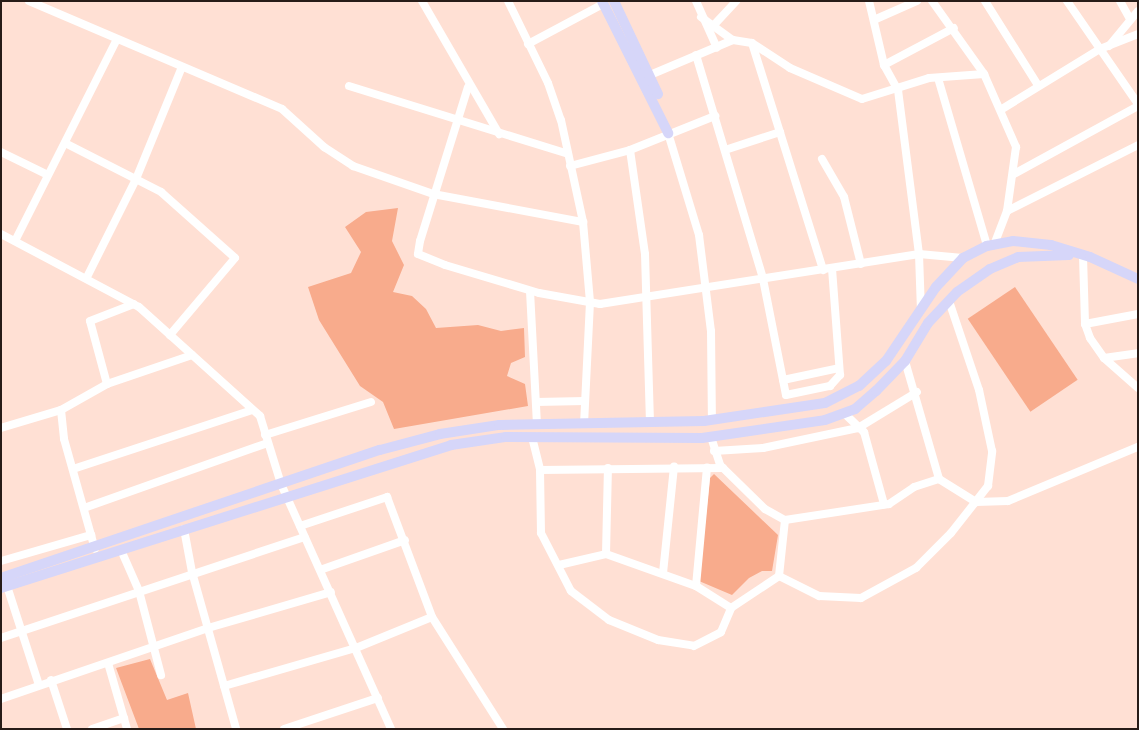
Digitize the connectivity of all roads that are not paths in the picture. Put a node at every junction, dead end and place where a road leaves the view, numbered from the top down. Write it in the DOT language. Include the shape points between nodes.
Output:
graph roads {
  1 [pos="29,1"];
  2 [pos="422,1"];
  3 [pos="508,1"];
  4 [pos="696,1"];
  5 [pos="736,1"];
  6 [pos="869,1"];
  7 [pos="917,1"];
  8 [pos="932,1"];
  9 [pos="984,1"];
  10 [pos="1067,1"];
  11 [pos="1120,1"];
  12 [pos="602,2"];
  13 [pos="617,2"];
  14 [pos="1138,11"];
  15 [pos="701,17"];
  16 [pos="876,19"];
  17 [pos="1130,19"];
  18 [pos="713,26"];
  19 [pos="954,28"];
  20 [pos="1138,34"];
  21 [pos="117,39"];
  22 [pos="733,40"];
  23 [pos="752,43"];
  24 [pos="528,44"];
  25 [pos="717,48"];
  26 [pos="1104,49"];
  27 [pos="696,55"];
  28 [pos="884,65"];
  29 [pos="182,67"];
  30 [pos="984,74"];
  31 [pos="650,75"];
  32 [pos="938,78"];
  33 [pos="1038,85"];
  34 [pos="349,86"];
  35 [pos="468,87"];
  36 [pos="898,90"];
  37 [pos="1138,105"];
  38 [pos="1002,109"];
  39 [pos="715,116"];
  40 [pos="457,121"];
  41 [pos="668,132"];
  42 [pos="780,132"];
  43 [pos="499,134"];
  44 [pos="65,143"];
  45 [pos="1138,145"];
  46 [pos="630,150"];
  47 [pos="725,150"];
  48 [pos="1,152"];
  49 [pos="568,154"];
  50 [pos="822,159"];
  51 [pos="570,166"];
  52 [pos="1014,174"];
  53 [pos="48,175"];
  54 [pos="136,179"];
  55 [pos="433,194"];
  56 [pos="1007,211"];
  57 [pos="583,222"];
  58 [pos="1,234"];
  59 [pos="16,241"];
  60 [pos="990,245"];
  61 [pos="919,254"];
  62 [pos="1087,256"];
  63 [pos="964,258"];
  64 [pos="861,264"];
  65 [pos="832,268"];
  66 [pos="823,270"];
  67 [pos="88,277"];
  68 [pos="1138,279"];
  69 [pos="763,280"];
  70 [pos="706,289"];
  71 [pos="530,291"];
  72 [pos="647,297"];
  73 [pos="949,301"];
  74 [pos="590,302"];
  75 [pos="134,304"];
  76 [pos="921,310"];
  77 [pos="1138,314"];
  78 [pos="1085,324"];
  79 [pos="170,335"];
  80 [pos="1138,353"];
  81 [pos="192,355"];
  82 [pos="1104,358"];
  83 [pos="905,361"];
  84 [pos="839,368"];
  85 [pos="782,380"];
  86 [pos="107,384"];
  87 [pos="1138,388"];
  88 [pos="916,392"];
  89 [pos="585,401"];
  90 [pos="372,402"];
  91 [pos="536,402"];
  92 [pos="61,410"];
  93 [pos="252,410"];
  94 [pos="844,414"];
  95 [pos="712,420"];
  96 [pos="650,423"];
  97 [pos="584,424"];
  98 [pos="537,425"];
  99 [pos="1,428"];
  100 [pos="858,428"];
  101 [pos="532,437"];
  102 [pos="711,437"];
  103 [pos="267,439"];
  104 [pos="1138,448"];
  105 [pos="714,451"];
  106 [pos="1129,451"];
  107 [pos="1138,453"];
  108 [pos="674,467"];
  109 [pos="608,468"];
  110 [pos="707,468"];
  111 [pos="722,468"];
  112 [pos="73,469"];
  113 [pos="540,470"];
  114 [pos="939,479"];
  115 [pos="280,484"];
  116 [pos="287,496"];
  117 [pos="976,502"];
  118 [pos="884,504"];
  119 [pos="84,508"];
  120 [pos="785,520"];
  121 [pos="300,526"];
  122 [pos="184,529"];
  123 [pos="91,535"];
  124 [pos="305,537"];
  125 [pos="405,540"];
  126 [pos="96,548"];
  127 [pos="121,550"];
  128 [pos="606,554"];
  129 [pos="1,561"];
  130 [pos="559,565"];
  131 [pos="320,570"];
  132 [pos="192,572"];
  133 [pos="663,573"];
  134 [pos="779,576"];
  135 [pos="3,584"];
  136 [pos="696,586"];
  137 [pos="139,591"];
  138 [pos="331,592"];
  139 [pos="731,608"];
  140 [pos="432,617"];
  141 [pos="208,628"];
  142 [pos="23,631"];
  143 [pos="1,638"];
  144 [pos="154,648"];
  145 [pos="356,648"];
  146 [pos="108,663"];
  147 [pos="161,675"];
  148 [pos="51,680"];
  149 [pos="38,685"];
  150 [pos="224,686"];
  151 [pos="378,698"];
  152 [pos="1,699"];
  153 [pos="124,718"];
  154 [pos="67,729"];
  155 [pos="92,729"];
  156 [pos="127,729"];
  157 [pos="236,729"];
  158 [pos="284,729"];
  159 [pos="391,729"];
  160 [pos="503,729"];
  1 -- 21 [label="street"];
  2 -- 35 [label="street"];
  3 -- 24 [label="street"];
  4 -- 15 [label="street"];
  5 -- 18 [label="street"];
  6 -- 16 [label="street"];
  7 -- 16 [label="street"];
  8 -- 19 [label="street"];
  9 -- 33 [label="street"];
  10 -- 26 [label="street"];
  11 -- 17 [label="street"];
  12 -- 24 [label="street"];
  12 -- 41 [label="main road"];
  13 -- 31 [label="main road"];
  14 -- 17 [label="street"];
  15 -- 18 [label="street"];
  15 -- 25 [label="street"];
  16 -- 28 [label="street"];
  17 -- 26 [label="street"];
  18 -- 22 [label="street"];
  19 -- 28 [label="street"];
  19 -- 30 [label="street"];
  20 -- 26 [label="street"];
  21 -- 29 [label="street"];
  21 -- 44 [label="street"];
  22 -- 23 [label="street"];
  22 -- 25 [label="street"];
  23 -- 36 [label="street" via="790,68 845,95 862,99"];
  23 -- 42 [label="street"];
  24 -- 49 [label="street" via="548,83"];
  25 -- 27 [label="street"];
  26 -- 33 [label="street"];
  26 -- 37 [label="street"];
  27 -- 31 [label="street"];
  27 -- 39 [label="street"];
  28 -- 36 [label="street"];
  29 -- 54 [label="street"];
  29 -- 55 [label="street" via="282,109 324,147 353,166"];
  30 -- 32 [label="street"];
  30 -- 38 [label="street"];
  31 -- 41 [label="main road" via="670,122"];
  32 -- 36 [label="street"];
  32 -- 60 [label="street"];
  33 -- 38 [label="street"];
  34 -- 40 [label="street"];
  35 -- 40 [label="street"];
  35 -- 43 [label="street"];
  36 -- 61 [label="street"];
  37 -- 52 [label="street"];
  38 -- 52 [label="street" via="1016,147"];
  39 -- 41 [label="street"];
  39 -- 47 [label="street"];
  40 -- 43 [label="street"];
  40 -- 55 [label="street"];
  41 -- 46 [label="street"];
  41 -- 70 [label="street" via="699,235"];
  42 -- 47 [label="street"];
  42 -- 66 [label="street"];
  43 -- 49 [label="street"];
  44 -- 53 [label="street"];
  44 -- 54 [label="street"];
  45 -- 56 [label="street"];
  46 -- 51 [label="street"];
  46 -- 72 [label="street" via="641,209"];
  47 -- 69 [label="street"];
  48 -- 53 [label="street"];
  49 -- 51 [label="street"];
  50 -- 64 [label="street" via="844,197"];
  51 -- 57 [label="street"];
  52 -- 56 [label="street"];
  53 -- 59 [label="street"];
  54 -- 67 [label="street"];
  54 -- 79 [label="street" via="161,192 235,258"];
  55 -- 57 [label="street"];
  55 -- 71 [label="street" via="418,254"];
  56 -- 60 [label="street"];
  57 -- 74 [label="street"];
  58 -- 59 [label="street"];
  59 -- 67 [label="street"];
  60 -- 62 [label="main road" via="1012,241 1051,245"];
  60 -- 63 [label="main road"];
  61 -- 63 [label="street"];
  61 -- 64 [label="street"];
  61 -- 76 [label="street"];
  62 -- 68 [label="main road"];
  62 -- 73 [label="main road" via="1018,257 990,269"];
  62 -- 78 [label="street"];
  63 -- 76 [label="main road"];
  64 -- 65 [label="street"];
  65 -- 66 [label="street"];
  65 -- 84 [label="street"];
  66 -- 69 [label="street"];
  67 -- 75 [label="street"];
  69 -- 70 [label="street"];
  69 -- 85 [label="street"];
  70 -- 72 [label="street"];
  70 -- 95 [label="street"];
  71 -- 74 [label="street"];
  71 -- 91 [label="street"];
  72 -- 74 [label="street"];
  72 -- 96 [label="street"];
  73 -- 83 [label="main road" via="928,323"];
  73 -- 117 [label="street" via="979,390 992,451 988,486"];
  74 -- 89 [label="street"];
  75 -- 79 [label="street"];
  75 -- 86 [label="street" via="90,321"];
  76 -- 95 [label="main road" via="886,361 859,386 825,403"];
  77 -- 78 [label="street"];
  78 -- 82 [label="street"];
  79 -- 81 [label="street"];
  80 -- 82 [label="street"];
  81 -- 86 [label="street"];
  81 -- 93 [label="street"];
  82 -- 87 [label="street"];
  83 -- 88 [label="street"];
  83 -- 94 [label="main road" via="876,391"];
  84 -- 85 [label="street"];
  84 -- 85 [label="street" via="840,375 830,386 786,395"];
  86 -- 92 [label="street"];
  88 -- 100 [label="street"];
  88 -- 114 [label="street"];
  89 -- 91 [label="street"];
  89 -- 97 [label="street"];
  90 -- 103 [label="street"];
  91 -- 98 [label="street"];
  92 -- 99 [label="street"];
  92 -- 112 [label="street"];
  93 -- 103 [label="street" via="260,416"];
  93 -- 112 [label="street"];
  94 -- 100 [label="street"];
  94 -- 102 [label="main road" via="825,420"];
  95 -- 96 [label="main road"];
  96 -- 97 [label="main road"];
  97 -- 98 [label="main road"];
  98 -- 115 [label="main road" via="499,425 440,434 380,450"];
  100 -- 105 [label="street" via="763,448"];
  100 -- 118 [label="street" via="864,432"];
  101 -- 102 [label="main road"];
  101 -- 113 [label="street"];
  101 -- 116 [label="main road" via="451,445"];
  102 -- 105 [label="street"];
  103 -- 115 [label="street"];
  103 -- 119 [label="street"];
  104 -- 106 [label="street"];
  105 -- 111 [label="street"];
  106 -- 107 [label="street"];
  106 -- 117 [label="street" via="1008,501"];
  108 -- 109 [label="street"];
  108 -- 110 [label="street"];
  108 -- 133 [label="street"];
  109 -- 113 [label="street"];
  109 -- 128 [label="street"];
  110 -- 111 [label="street"];
  110 -- 136 [label="street"];
  111 -- 120 [label="street" via="765,509"];
  112 -- 119 [label="street"];
  113 -- 130 [label="street" via="541,533"];
  114 -- 117 [label="street"];
  114 -- 118 [label="street" via="914,487 895,502"];
  115 -- 116 [label="street"];
  115 -- 126 [label="main road"];
  116 -- 121 [label="street"];
  116 -- 122 [label="main road"];
  117 -- 134 [label="street" via="916,568 861,598 819,596"];
  118 -- 120 [label="street"];
  119 -- 123 [label="street"];
  120 -- 134 [label="street"];
  121 -- 124 [label="street"];
  121 -- 125 [label="street" via="387,497"];
  122 -- 127 [label="main road"];
  122 -- 132 [label="street"];
  123 -- 126 [label="street"];
  123 -- 129 [label="street"];
  124 -- 131 [label="street"];
  124 -- 132 [label="street"];
  125 -- 131 [label="street"];
  125 -- 140 [label="street"];
  126 -- 135 [label="main road"];
  127 -- 135 [label="main road"];
  127 -- 137 [label="street"];
  128 -- 130 [label="street"];
  128 -- 133 [label="street"];
  130 -- 139 [label="street" via="571,591 595,612 658,640 703,644 721,632"];
  131 -- 138 [label="street"];
  132 -- 137 [label="street"];
  132 -- 141 [label="street"];
  133 -- 136 [label="street"];
  134 -- 139 [label="street"];
  135 -- 142 [label="street"];
  136 -- 139 [label="street"];
  137 -- 142 [label="street"];
  137 -- 144 [label="street"];
  138 -- 141 [label="street"];
  138 -- 145 [label="street"];
  140 -- 145 [label="street"];
  140 -- 160 [label="street"];
  141 -- 144 [label="street"];
  141 -- 150 [label="street"];
  142 -- 143 [label="street"];
  142 -- 149 [label="street"];
  144 -- 146 [label="street"];
  144 -- 147 [label="street"];
  145 -- 150 [label="street"];
  145 -- 151 [label="street"];
  146 -- 148 [label="street"];
  146 -- 153 [label="street"];
  148 -- 149 [label="street"];
  148 -- 154 [label="street"];
  149 -- 152 [label="street"];
  150 -- 157 [label="street"];
  151 -- 158 [label="street"];
  151 -- 159 [label="street"];
  153 -- 155 [label="street"];
  153 -- 156 [label="street"];
}
